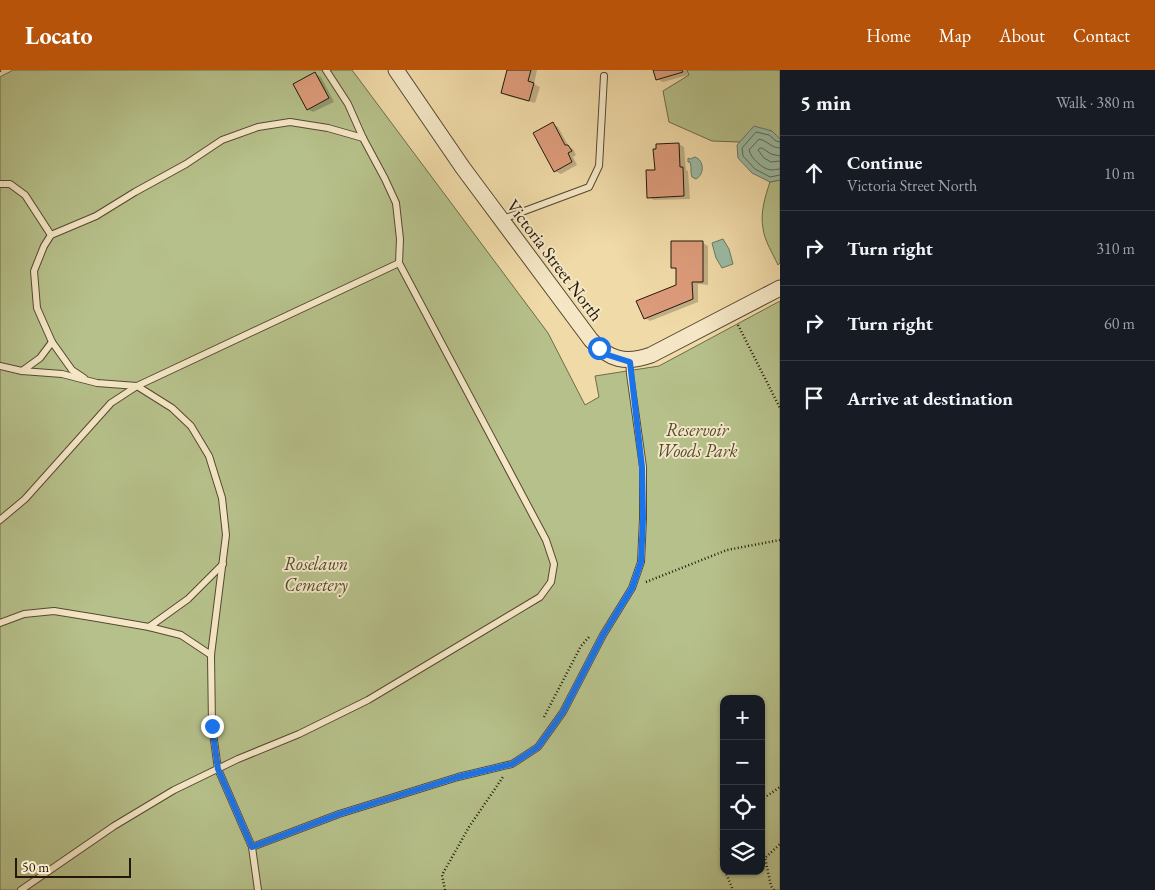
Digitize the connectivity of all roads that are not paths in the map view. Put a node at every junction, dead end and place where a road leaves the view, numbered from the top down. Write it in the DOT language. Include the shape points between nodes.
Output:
graph roads {
  1 [pos="326,70"];
  2 [pos="398,74"];
  3 [pos="604,76"];
  4 [pos="362,138"];
  5 [pos="0,184"];
  6 [pos="502,220"];
  7 [pos="51,234"];
  8 [pos="399,264"];
  9 [pos="780,288"];
  10 [pos="52,342"];
  11 [pos="630,360"];
  12 [pos="0,366"];
  13 [pos="22,371"];
  14 [pos="85,380"];
  15 [pos="137,386"];
  16 [pos="0,520"];
  17 [pos="224,564"];
  18 [pos="0,623"];
  19 [pos="150,627"];
  20 [pos="211,655"];
  21 [pos="218,769"];
  22 [pos="252,847"];
  23 [pos="21,890"];
  24 [pos="258,890"];
  1 -- 4 [label="lane" via="348,104"];
  2 -- 6 [label="street, Victoria Street North"];
  3 -- 6 [label="lane" via="599,166 589,187"];
  4 -- 7 [label="lane" via="290,122 258,127 222,140 96,216"];
  4 -- 8 [label="lane" via="396,203"];
  5 -- 7 [label="lane" via="10,184 25,195"];
  6 -- 11 [label="street, Victoria Street North" via="599,348 618,359"];
  7 -- 10 [label="lane" via="34,271 37,308"];
  8 -- 15 [label="lane"];
  8 -- 21 [label="lane" via="546,540 554,564 551,582 540,597 368,700"];
  9 -- 11 [label="street" via="651,355"];
  10 -- 13 [label="lane" via="40,358"];
  10 -- 14 [label="lane" via="72,370"];
  11 -- 22 [label="lane" via="642,467 641,562 632,588 563,712 538,747 512,764 458,777 339,814"];
  12 -- 13 [label="lane"];
  13 -- 14 [label="lane" via="62,374"];
  14 -- 15 [label="lane"];
  15 -- 16 [label="lane" via="111,403 25,499"];
  15 -- 17 [label="lane" via="172,408 191,426 209,456 222,498 226,535"];
  17 -- 19 [label="lane" via="188,599"];
  17 -- 20 [label="lane"];
  18 -- 19 [label="lane" via="24,614 54,611"];
  19 -- 20 [label="lane" via="181,635"];
  20 -- 21 [label="lane" via="212,726"];
  21 -- 22 [label="lane"];
  21 -- 23 [label="lane" via="174,790 114,826"];
  22 -- 24 [label="lane"];
}
